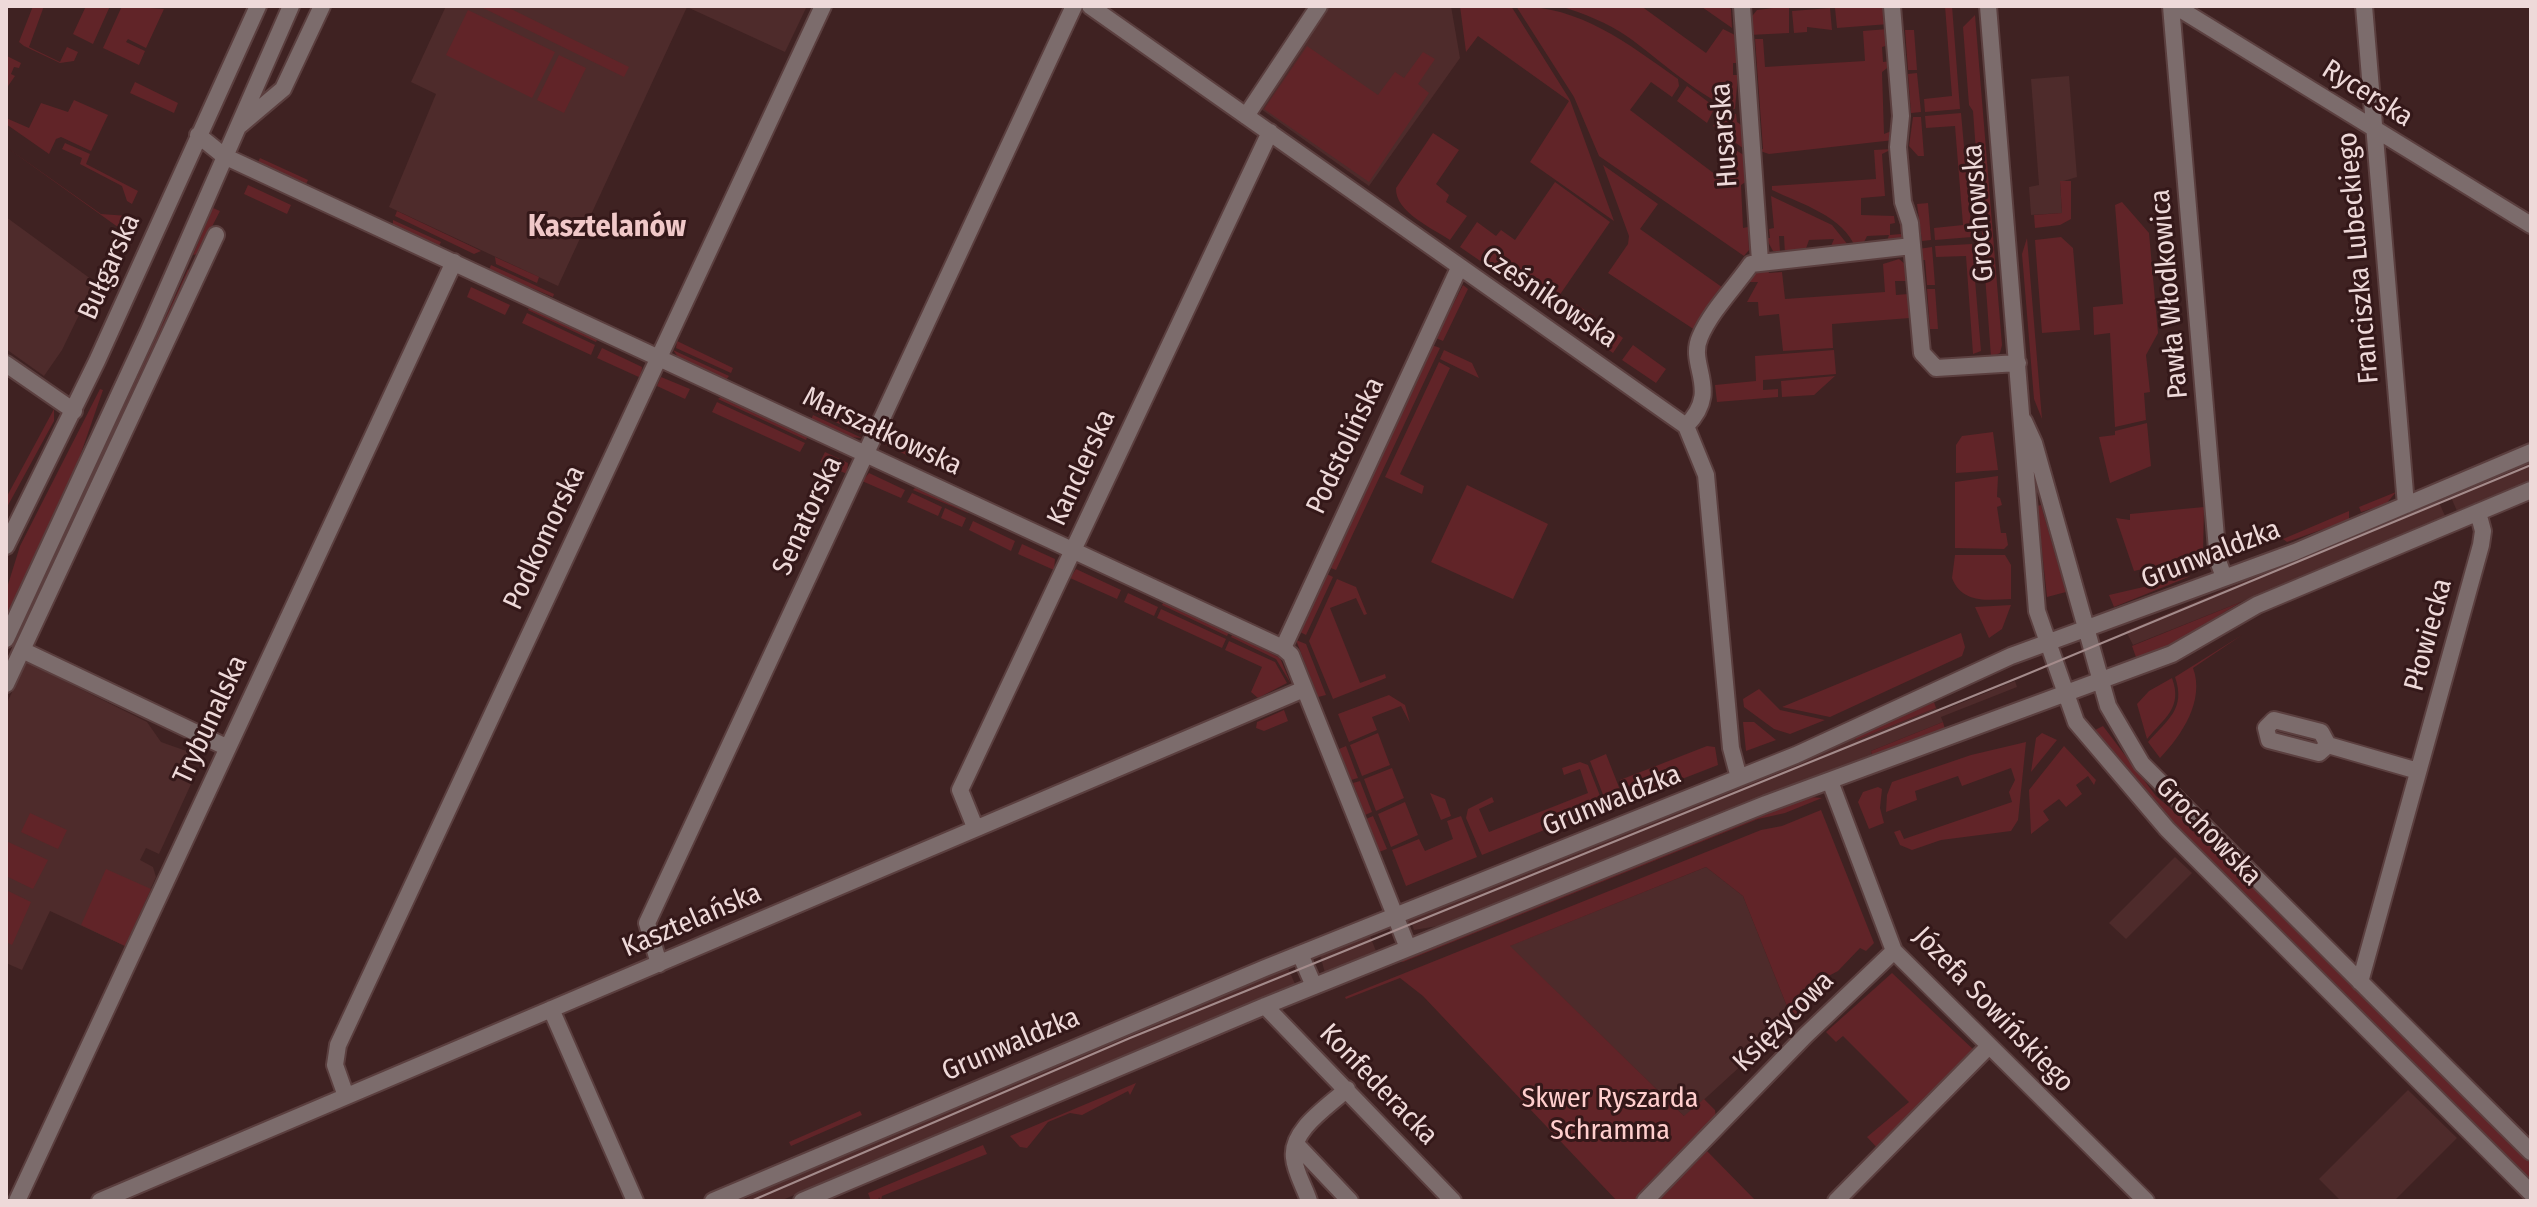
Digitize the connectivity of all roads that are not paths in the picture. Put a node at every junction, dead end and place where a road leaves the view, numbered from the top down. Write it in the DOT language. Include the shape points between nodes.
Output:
graph roads {
  1 [pos="258,6"];
  2 [pos="291,6"];
  3 [pos="322,6"];
  4 [pos="823,6"];
  5 [pos="1074,6"];
  6 [pos="1090,6"];
  7 [pos="1319,6"];
  8 [pos="1742,6"];
  9 [pos="1892,6"];
  10 [pos="1988,6"];
  11 [pos="2173,6"];
  12 [pos="2364,6"];
  13 [pos="1246,116"];
  14 [pos="236,128"];
  15 [pos="2374,129"];
  16 [pos="1270,132"];
  17 [pos="198,135"];
  18 [pos="224,156"];
  19 [pos="2531,225"];
  20 [pos="216,235"];
  21 [pos="1912,246"];
  22 [pos="181,257"];
  23 [pos="1760,261"];
  24 [pos="454,262"];
  25 [pos="202,266"];
  26 [pos="1459,268"];
  27 [pos="659,357"];
  28 [pos="2018,363"];
  29 [pos="6,364"];
  30 [pos="74,411"];
  31 [pos="2023,416"];
  32 [pos="1686,426"];
  33 [pos="2531,452"];
  34 [pos="866,453"];
  35 [pos="2531,490"];
  36 [pos="2406,505"];
  37 [pos="2478,512"];
  38 [pos="6,546"];
  39 [pos="1072,551"];
  40 [pos="2224,577"];
  41 [pos="2086,629"];
  42 [pos="6,639"];
  43 [pos="2049,643"];
  44 [pos="1283,648"];
  45 [pos="22,650"];
  46 [pos="2101,680"];
  47 [pos="6,684"];
  48 [pos="1304,689"];
  49 [pos="2066,694"];
  50 [pos="2328,745"];
  51 [pos="226,747"];
  52 [pos="2418,771"];
  53 [pos="1739,778"];
  54 [pos="1830,781"];
  55 [pos="975,827"];
  56 [pos="1395,916"];
  57 [pos="1408,948"];
  58 [pos="1894,951"];
  59 [pos="1300,954"];
  60 [pos="659,964"];
  61 [pos="2360,982"];
  62 [pos="1314,986"];
  63 [pos="1265,1006"];
  64 [pos="551,1009"];
  65 [pos="1989,1046"];
  66 [pos="1347,1089"];
  67 [pos="346,1096"];
  68 [pos="1296,1144"];
  69 [pos="2531,1152"];
  70 [pos="2531,1193"];
  71 [pos="17,1201"];
  72 [pos="100,1201"];
  73 [pos="635,1201"];
  74 [pos="713,1201"];
  75 [pos="802,1201"];
  76 [pos="1309,1201"];
  77 [pos="1350,1201"];
  78 [pos="1453,1201"];
  79 [pos="1645,1201"];
  80 [pos="1836,1201"];
  81 [pos="2146,1201"];
  1 -- 17 [label="street, Bułgarska"];
  2 -- 14 [label="street"];
  3 -- 14 [label="street" via="283,89"];
  4 -- 27 [label="street, Podkomorska"];
  5 -- 34 [label="street, Senatorska"];
  6 -- 13 [label="street, Cześnikowska"];
  7 -- 13 [label="street"];
  8 -- 23 [label="street, Husarska"];
  9 -- 21 [label="street" via="1901,116 1898,147"];
  10 -- 28 [label="street, Grochowska"];
  11 -- 15 [label="street, Rycerska"];
  11 -- 40 [label="street, Pawła Włodkowica" via="2218,561"];
  12 -- 15 [label="street, Franciszka Lubeckiego"];
  13 -- 16 [label="street, Cześnikowska"];
  14 -- 18 [label="street"];
  15 -- 19 [label="street, Rycerska"];
  15 -- 36 [label="street, Franciszka Lubeckiego"];
  16 -- 26 [label="street, Cześnikowska"];
  16 -- 39 [label="street, Kanclerska"];
  17 -- 18 [label="street, Marszałkowska"];
  17 -- 30 [label="street, Bułgarska"];
  18 -- 22 [label="street"];
  18 -- 24 [label="street, Marszałkowska"];
  20 -- 25 [label="street"];
  21 -- 23 [label="street"];
  21 -- 28 [label="street" via="1922,353 1936,368"];
  22 -- 25 [label="street"];
  22 -- 42 [label="street"];
  23 -- 32 [label="street" via="1751,264 1698,339 1703,395 1699,413"];
  24 -- 27 [label="street, Marszałkowska"];
  24 -- 51 [label="street, Trybunalska"];
  25 -- 45 [label="street"];
  26 -- 32 [label="street, Cześnikowska"];
  26 -- 44 [label="street, Podstolińska"];
  27 -- 34 [label="street, Marszałkowska"];
  27 -- 67 [label="street, Podkomorska" via="338,1045 335,1065"];
  28 -- 31 [label="street, Grochowska"];
  29 -- 30 [label="street"];
  30 -- 38 [label="street, Bułgarska"];
  31 -- 41 [label="street, Grochowska"];
  31 -- 43 [label="street, Grochowska" via="2021,445 2037,611"];
  32 -- 53 [label="street" via="1706,475 1731,748"];
  33 -- 36 [label="street, Grunwaldzka"];
  34 -- 39 [label="street, Marszałkowska"];
  34 -- 60 [label="street, Senatorska" via="647,923"];
  35 -- 37 [label="street"];
  36 -- 40 [label="street, Grunwaldzka"];
  37 -- 46 [label="street" via="2250,608 2172,654"];
  37 -- 52 [label="street, Płowiecka" via="2481,545"];
  39 -- 44 [label="street, Marszałkowska"];
  39 -- 55 [label="street, Kanclerska" via="960,790"];
  40 -- 41 [label="street, Grunwaldzka"];
  41 -- 43 [label="street, Grunwaldzka"];
  41 -- 46 [label="street, Grochowska"];
  43 -- 49 [label="street, Grochowska"];
  43 -- 53 [label="street, Grunwaldzka"];
  44 -- 48 [label="street"];
  45 -- 47 [label="street"];
  45 -- 51 [label="street"];
  46 -- 49 [label="street"];
  46 -- 61 [label="street, Grochowska" via="2112,715 2142,764"];
  48 -- 55 [label="street, Kasztelańska"];
  48 -- 56 [label="street"];
  49 -- 54 [label="street"];
  49 -- 70 [label="street, Grochowska" via="2076,722 2143,805"];
  50 -- 52 [label="street"];
  51 -- 71 [label="street, Trybunalska"];
  52 -- 61 [label="street, Płowiecka"];
  53 -- 56 [label="street, Grunwaldzka"];
  54 -- 57 [label="street"];
  54 -- 58 [label="street, Józefa Sowińskiego"];
  55 -- 60 [label="street, Kasztelańska"];
  56 -- 57 [label="street"];
  56 -- 59 [label="street, Grunwaldzka"];
  57 -- 62 [label="street"];
  58 -- 65 [label="street, Józefa Sowińskiego"];
  58 -- 79 [label="street, Księżycowa"];
  59 -- 62 [label="street"];
  59 -- 74 [label="street, Grunwaldzka"];
  60 -- 64 [label="street, Kasztelańska"];
  61 -- 69 [label="street, Grochowska"];
  62 -- 63 [label="street"];
  63 -- 66 [label="street, Konfederacka"];
  63 -- 75 [label="street"];
  64 -- 67 [label="street, Kasztelańska"];
  64 -- 73 [label="street"];
  65 -- 80 [label="street"];
  65 -- 81 [label="street, Józefa Sowińskiego"];
  66 -- 68 [label="street" via="1303,1130"];
  66 -- 78 [label="street, Konfederacka"];
  67 -- 72 [label="street, Kasztelańska"];
  68 -- 76 [label="street" via="1293,1158"];
  68 -- 77 [label="street"];
}
